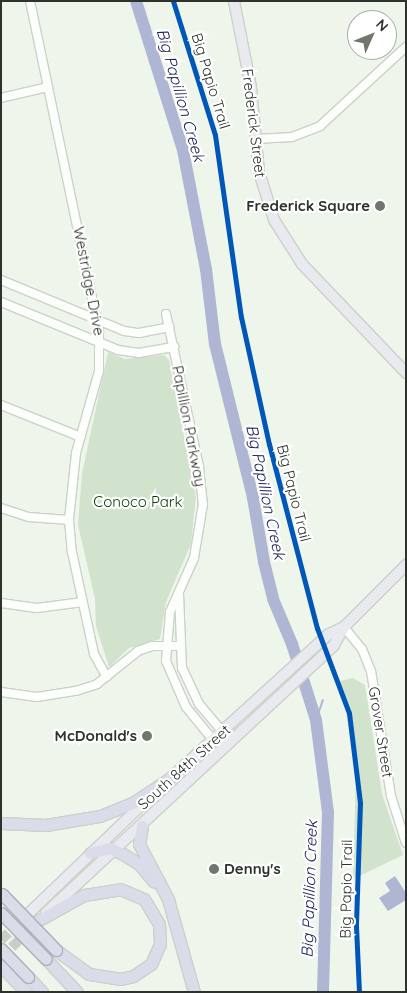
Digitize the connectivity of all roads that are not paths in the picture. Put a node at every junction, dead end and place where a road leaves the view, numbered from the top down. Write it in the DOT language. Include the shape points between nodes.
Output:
graph roads {
  1 [pos="30,1"];
  2 [pos="234,1"];
  3 [pos="406,47"];
  4 [pos="48,87"];
  5 [pos="1,98"];
  6 [pos="256,139"];
  7 [pos="1,280"];
  8 [pos="1,302"];
  9 [pos="166,314"];
  10 [pos="98,320"];
  11 [pos="169,327"];
  12 [pos="100,344"];
  13 [pos="174,347"];
  14 [pos="406,374"];
  15 [pos="1,404"];
  16 [pos="81,437"];
  17 [pos="1,508"];
  18 [pos="69,520"];
  19 [pos="406,565"];
  20 [pos="179,594"];
  21 [pos="83,602"];
  22 [pos="1,603"];
  23 [pos="344,627"];
  24 [pos="165,645"];
  25 [pos="179,646"];
  26 [pos="107,677"];
  27 [pos="1,692"];
  28 [pos="223,730"];
  29 [pos="212,740"];
  30 [pos="227,746"];
  31 [pos="169,779"];
  32 [pos="1,823"];
  33 [pos="142,826"];
  34 [pos="406,843"];
  35 [pos="115,850"];
  36 [pos="90,853"];
  37 [pos="2,894"];
  38 [pos="1,913"];
  39 [pos="29,913"];
  40 [pos="173,914"];
  41 [pos="38,921"];
  42 [pos="1,949"];
  43 [pos="1,966"];
  44 [pos="25,985"];
  45 [pos="42,992"];
  46 [pos="77,992"];
  47 [pos="194,992"];
  1 -- 4 [label="street, Westridge Drive"];
  2 -- 6 [label="main road, Frederick Street" via="252,87"];
  3 -- 6 [label="street" via="320,126 292,137"];
  4 -- 5 [label="street"];
  4 -- 10 [label="street, Westridge Drive"];
  6 -- 14 [label="main road, Frederick Street" via="259,172 267,204 292,252"];
  7 -- 10 [label="street"];
  8 -- 12 [label="street"];
  9 -- 11 [label="street, Papillion Parkway"];
  10 -- 11 [label="street" via="134,333"];
  10 -- 12 [label="street, Westridge Drive"];
  11 -- 13 [label="street, Papillion Parkway"];
  12 -- 13 [label="street" via="132,353"];
  12 -- 16 [label="street, Westridge Drive" via="99,371"];
  13 -- 20 [label="street, Papillion Parkway" via="199,467 203,504 198,545"];
  15 -- 16 [label="street"];
  16 -- 18 [label="street, Westridge Drive" via="73,472"];
  17 -- 18 [label="street" via="29,517"];
  18 -- 21 [label="street, Westridge Drive"];
  19 -- 23 [label="main road, South 84th Street"];
  20 -- 24 [label="street, Papillion Parkway" via="170,612"];
  20 -- 25 [label="street, Papillion Parkway"];
  21 -- 22 [label="street" via="37,608"];
  21 -- 26 [label="street, Westridge Drive" via="94,654"];
  23 -- 28 [label="main road, South 84th Street" via="329,634"];
  23 -- 30 [label="main road, South 84th Street" via="334,645"];
  23 -- 34 [label="street, Grover Street" via="362,649 371,671 390,796"];
  24 -- 25 [label="street"];
  24 -- 26 [label="street" via="138,651"];
  24 -- 29 [label="street, Papillion Parkway" via="176,691"];
  25 -- 28 [label="street, Papillion Parkway" via="182,668 191,692"];
  26 -- 27 [label="street" via="91,686 55,696"];
  28 -- 29 [label="main road, South 84th Street"];
  28 -- 30 [label="street, Papillion Parkway"];
  29 -- 30 [label="street"];
  29 -- 31 [label="main road, South 84th Street"];
  30 -- 33 [label="main road, South 84th Street"];
  31 -- 32 [label="highway" via="134,802 100,816 46,825"];
  31 -- 36 [label="main road, South 84th Street"];
  33 -- 35 [label="main road, South 84th Street"];
  33 -- 40 [label="highway" via="139,844 163,886"];
  35 -- 36 [label="highway" via="104,848"];
  35 -- 40 [label="highway" via="147,872"];
  35 -- 41 [label="main road, South 84th Street"];
  36 -- 39 [label="main road, South 84th Street"];
  37 -- 41 [label="highway, bridge" via="56,950 89,974 121,979 133,976 151,964 160,944 159,924 144,900 120,889 84,895"];
  38 -- 46 [label="highway, bridge"];
  40 -- 47 [label="highway"];
  42 -- 44 [label="highway, bridge"];
  43 -- 44 [label="highway"];
  44 -- 45 [label="highway"];
}
